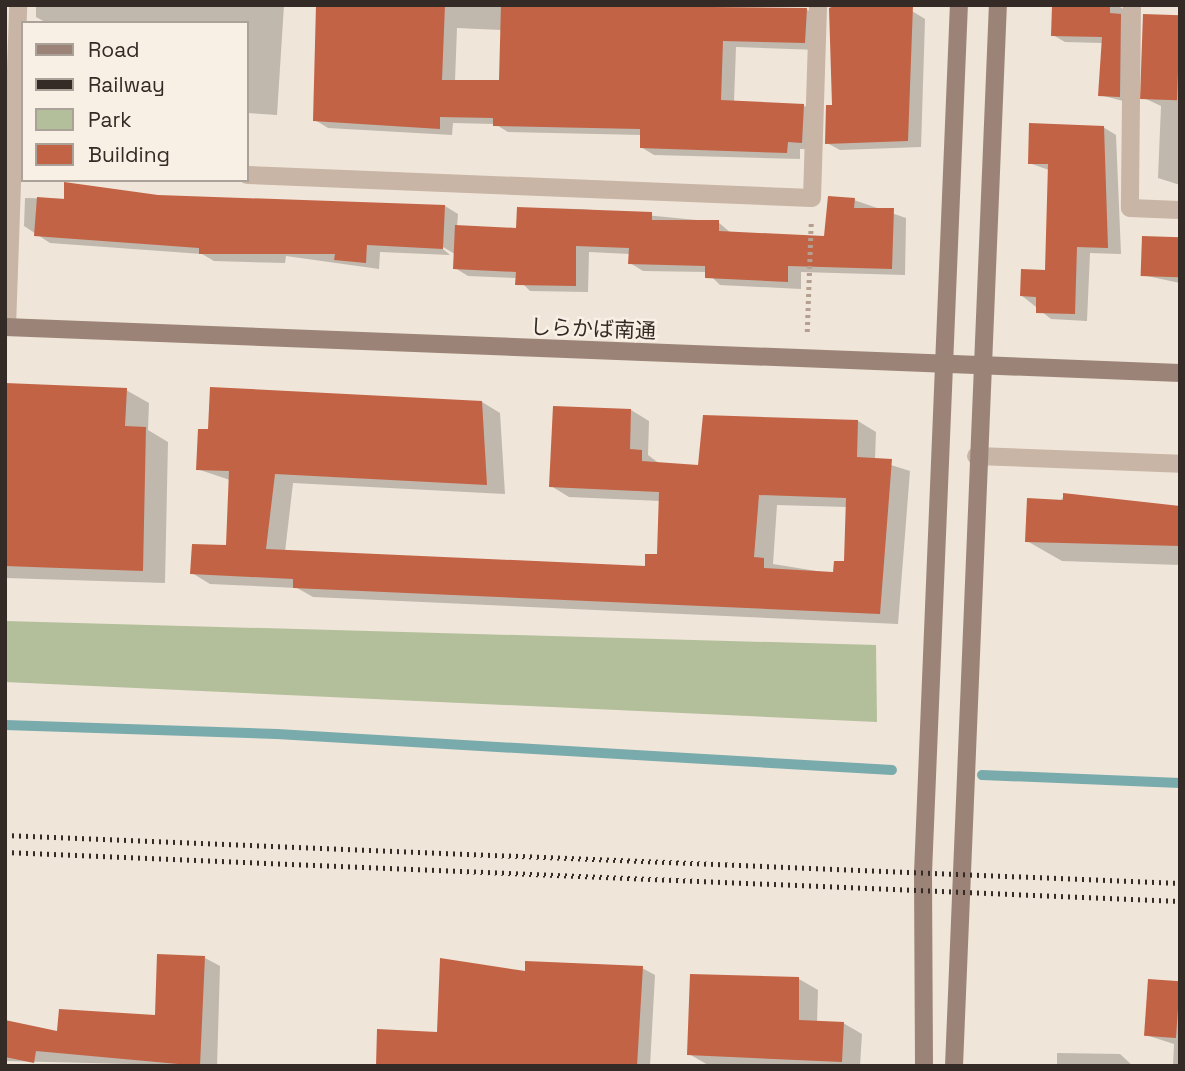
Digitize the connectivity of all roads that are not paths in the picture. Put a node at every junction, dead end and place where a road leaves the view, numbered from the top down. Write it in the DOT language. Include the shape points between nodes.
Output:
graph roads {
  1 [pos="18,5"];
  2 [pos="818,5"];
  3 [pos="959,5"];
  4 [pos="998,5"];
  5 [pos="1132,5"];
  6 [pos="18,166"];
  7 [pos="248,175"];
  8 [pos="1180,210"];
  9 [pos="6,327"];
  10 [pos="948,364"];
  11 [pos="980,364"];
  12 [pos="1180,373"];
  13 [pos="976,456"];
  14 [pos="1180,464"];
  15 [pos="924,1066"];
  16 [pos="954,1066"];
  1 -- 6 [label="street"];
  2 -- 7 [label="street" via="811,198"];
  3 -- 10 [label="street"];
  4 -- 11 [label="street"];
  5 -- 8 [label="street" via="1130,208"];
  6 -- 9 [label="street"];
  9 -- 10 [label="street, しらかば南通"];
  10 -- 11 [label="street, しらかば南通"];
  10 -- 15 [label="street" via="923,873"];
  11 -- 12 [label="street, しらかば南通"];
  11 -- 13 [label="street"];
  13 -- 14 [label="street"];
  13 -- 16 [label="street"];
}
